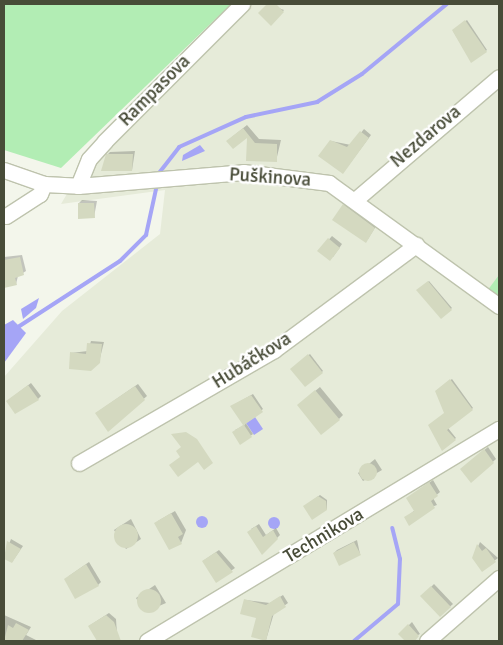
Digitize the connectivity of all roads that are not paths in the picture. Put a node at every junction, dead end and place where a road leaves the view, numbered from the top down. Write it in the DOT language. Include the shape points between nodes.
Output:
graph roads {
  1 [pos="242,4"];
  2 [pos="499,77"];
  3 [pos="4,170"];
  4 [pos="44,184"];
  5 [pos="78,186"];
  6 [pos="355,200"];
  7 [pos="6,216"];
  8 [pos="416,245"];
  9 [pos="499,306"];
  10 [pos="499,429"];
  11 [pos="80,464"];
  12 [pos="499,578"];
  13 [pos="147,641"];
  14 [pos="427,641"];
  1 -- 5 [label="street, Rampasova" via="95,153"];
  2 -- 6 [label="street, Nezdarova"];
  3 -- 4 [label="street, Puškinova"];
  4 -- 5 [label="street, Puškinova"];
  4 -- 7 [label="street" via="40,194"];
  5 -- 6 [label="street, Puškinova" via="242,172 330,183"];
  6 -- 8 [label="street, Puškinova"];
  8 -- 9 [label="street, Puškinova"];
  8 -- 11 [label="street, Hubáčkova" via="274,350"];
  10 -- 13 [label="street, Technikova"];
  12 -- 14 [label="street"];
}
